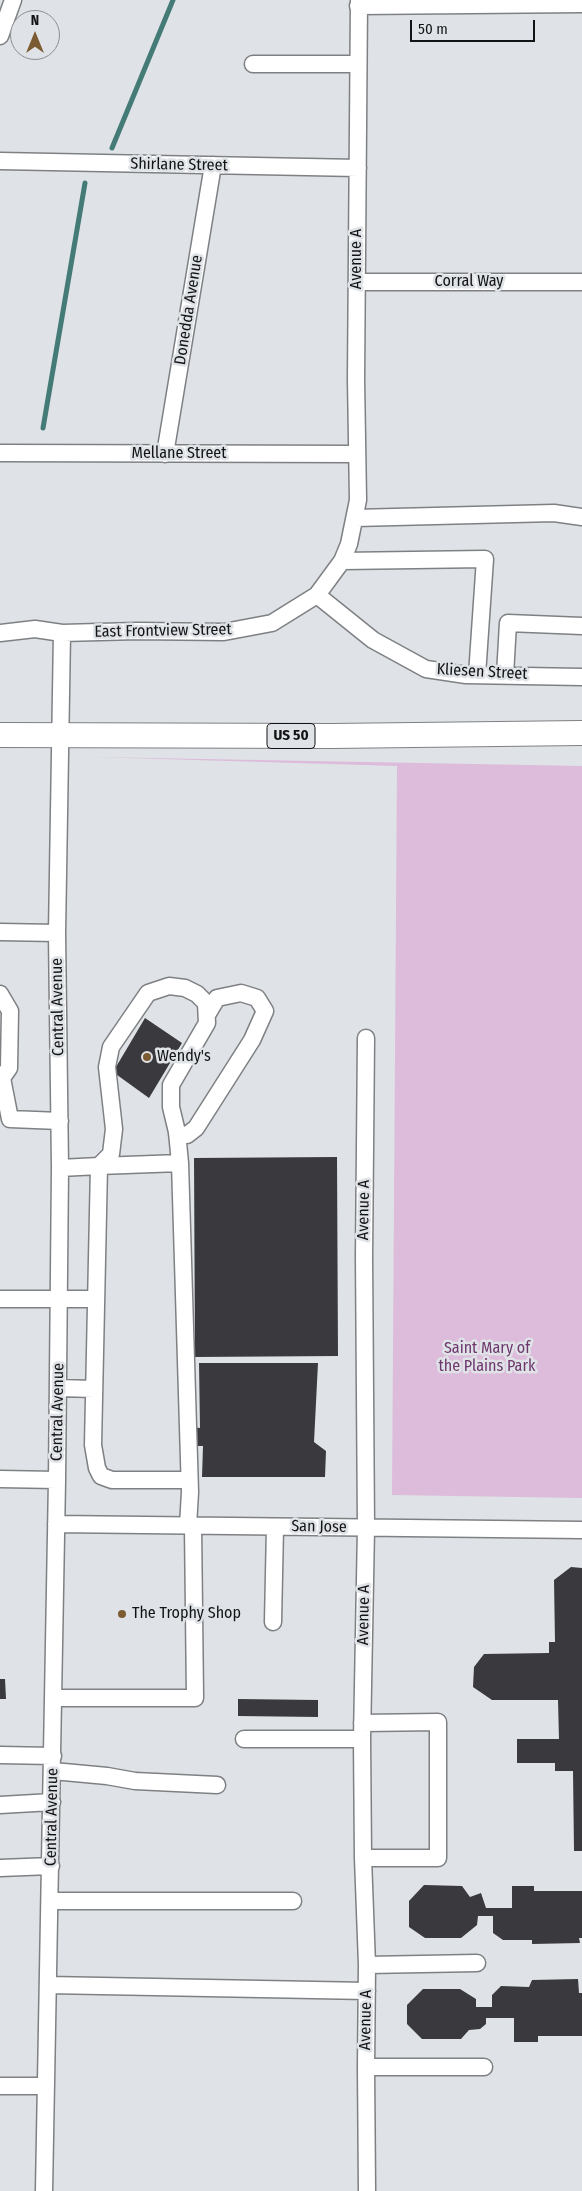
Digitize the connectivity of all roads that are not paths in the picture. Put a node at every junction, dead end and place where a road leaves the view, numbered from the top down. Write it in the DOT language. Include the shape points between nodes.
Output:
graph roads {
  1 [pos="13,0"];
  2 [pos="358,3"];
  3 [pos="582,4"];
  4 [pos="0,36"];
  5 [pos="253,64"];
  6 [pos="358,64"];
  7 [pos="0,162"];
  8 [pos="213,165"];
  9 [pos="358,168"];
  10 [pos="357,282"];
  11 [pos="582,282"];
  12 [pos="0,453"];
  13 [pos="165,454"];
  14 [pos="357,454"];
  15 [pos="582,517"];
  16 [pos="355,518"];
  17 [pos="342,561"];
  18 [pos="317,595"];
  19 [pos="582,626"];
  20 [pos="0,632"];
  21 [pos="62,633"];
  22 [pos="505,674"];
  23 [pos="477,675"];
  24 [pos="582,677"];
  25 [pos="0,734"];
  26 [pos="582,734"];
  27 [pos="59,736"];
  28 [pos="0,932"];
  29 [pos="57,933"];
  30 [pos="0,994"];
  31 [pos="207,1015"];
  32 [pos="366,1038"];
  33 [pos="1,1078"];
  34 [pos="5,1119"];
  35 [pos="60,1121"];
  36 [pos="177,1134"];
  37 [pos="180,1164"];
  38 [pos="99,1166"];
  39 [pos="60,1168"];
  40 [pos="96,1299"];
  41 [pos="0,1300"];
  42 [pos="59,1300"];
  43 [pos="58,1388"];
  44 [pos="94,1389"];
  45 [pos="0,1478"];
  46 [pos="57,1480"];
  47 [pos="188,1480"];
  48 [pos="56,1524"];
  49 [pos="191,1526"];
  50 [pos="275,1527"];
  51 [pos="366,1528"];
  52 [pos="582,1530"];
  53 [pos="274,1622"];
  54 [pos="54,1698"];
  55 [pos="362,1731"];
  56 [pos="244,1739"];
  57 [pos="0,1755"];
  58 [pos="53,1764"];
  59 [pos="217,1785"];
  60 [pos="52,1802"];
  61 [pos="0,1805"];
  62 [pos="363,1858"];
  63 [pos="51,1866"];
  64 [pos="0,1868"];
  65 [pos="50,1900"];
  66 [pos="293,1900"];
  67 [pos="477,1962"];
  68 [pos="367,1965"];
  69 [pos="48,1985"];
  70 [pos="367,1991"];
  71 [pos="484,2067"];
  72 [pos="366,2068"];
  73 [pos="0,2086"];
  74 [pos="46,2086"];
  75 [pos="44,2191"];
  76 [pos="367,2191"];
  1 -- 4 [label="street"];
  2 -- 3 [label="street"];
  2 -- 6 [label="street, Avenue A"];
  5 -- 6 [label="street"];
  6 -- 9 [label="street, Avenue A"];
  7 -- 8 [label="street, Shirlane Street"];
  8 -- 9 [label="street, Shirlane Street"];
  8 -- 13 [label="street, Donedda Avenue"];
  9 -- 10 [label="street, Avenue A"];
  10 -- 11 [label="street, Corral Way"];
  10 -- 14 [label="street, Avenue A"];
  12 -- 13 [label="street, Mellane Street"];
  13 -- 14 [label="street, Mellane Street"];
  14 -- 16 [label="street, Avenue A"];
  15 -- 16 [label="street" via="554,513"];
  16 -- 17 [label="street, East Frontview Street"];
  17 -- 18 [label="street, East Frontview Street"];
  17 -- 23 [label="street" via="485,559"];
  18 -- 21 [label="street, East Frontview Street" via="272,623 224,632"];
  18 -- 23 [label="street, Kliesen Street" via="401,657 426,669"];
  19 -- 22 [label="street" via="508,623"];
  20 -- 21 [label="street, East Frontview Street" via="35,629"];
  21 -- 27 [label="street, Central Avenue"];
  22 -- 23 [label="street, Kliesen Street"];
  22 -- 24 [label="street, Kliesen Street"];
  25 -- 27 [label="highway, US 50"];
  26 -- 27 [label="highway, US 50"];
  27 -- 29 [label="street, Central Avenue"];
  28 -- 29 [label="street"];
  29 -- 35 [label="street, Central Avenue"];
  30 -- 33 [label="street" via="10,1011 9,1068"];
  31 -- 36 [label="street" via="207,1023 171,1085 171,1107"];
  31 -- 36 [label="street" via="216,998 241,993 256,998 265,1011 252,1040 196,1128 187,1135"];
  31 -- 38 [label="street" via="206,1003 185,988 169,986 148,993 111,1047 108,1072 114,1129 111,1154"];
  32 -- 51 [label="street, Avenue A"];
  33 -- 34 [label="street"];
  34 -- 35 [label="street"];
  35 -- 39 [label="street, Central Avenue"];
  36 -- 37 [label="street"];
  37 -- 38 [label="street"];
  37 -- 47 [label="street"];
  38 -- 39 [label="street"];
  38 -- 40 [label="street"];
  39 -- 42 [label="street, Central Avenue"];
  40 -- 42 [label="street"];
  40 -- 44 [label="street"];
  41 -- 42 [label="street"];
  42 -- 43 [label="street, Central Avenue"];
  43 -- 44 [label="street"];
  43 -- 46 [label="street, Central Avenue"];
  44 -- 47 [label="street" via="93,1444 101,1476 112,1480"];
  45 -- 46 [label="street"];
  46 -- 48 [label="street, Central Avenue"];
  47 -- 49 [label="street"];
  48 -- 49 [label="street, San Jose"];
  48 -- 54 [label="street, Central Avenue"];
  49 -- 50 [label="street, San Jose"];
  49 -- 54 [label="street" via="195,1698"];
  50 -- 51 [label="street, San Jose"];
  50 -- 53 [label="street"];
  51 -- 52 [label="street, San Jose"];
  51 -- 55 [label="street, Avenue A"];
  54 -- 58 [label="street, Central Avenue"];
  55 -- 56 [label="street"];
  55 -- 62 [label="street, Avenue A"];
  55 -- 62 [label="street" via="438,1722 438,1858"];
  57 -- 58 [label="street"];
  58 -- 59 [label="street" via="135,1782"];
  58 -- 60 [label="street, Central Avenue"];
  60 -- 61 [label="street"];
  60 -- 63 [label="street, Central Avenue"];
  62 -- 68 [label="street, Avenue A"];
  63 -- 64 [label="street"];
  63 -- 65 [label="street, Central Avenue"];
  65 -- 66 [label="street"];
  65 -- 69 [label="street, Central Avenue"];
  67 -- 68 [label="street"];
  68 -- 70 [label="street, Avenue A"];
  69 -- 70 [label="street"];
  69 -- 74 [label="street, Central Avenue"];
  70 -- 72 [label="street, Avenue A"];
  71 -- 72 [label="street"];
  72 -- 76 [label="street, Avenue A"];
  73 -- 74 [label="street"];
  74 -- 75 [label="street, Central Avenue"];
}
